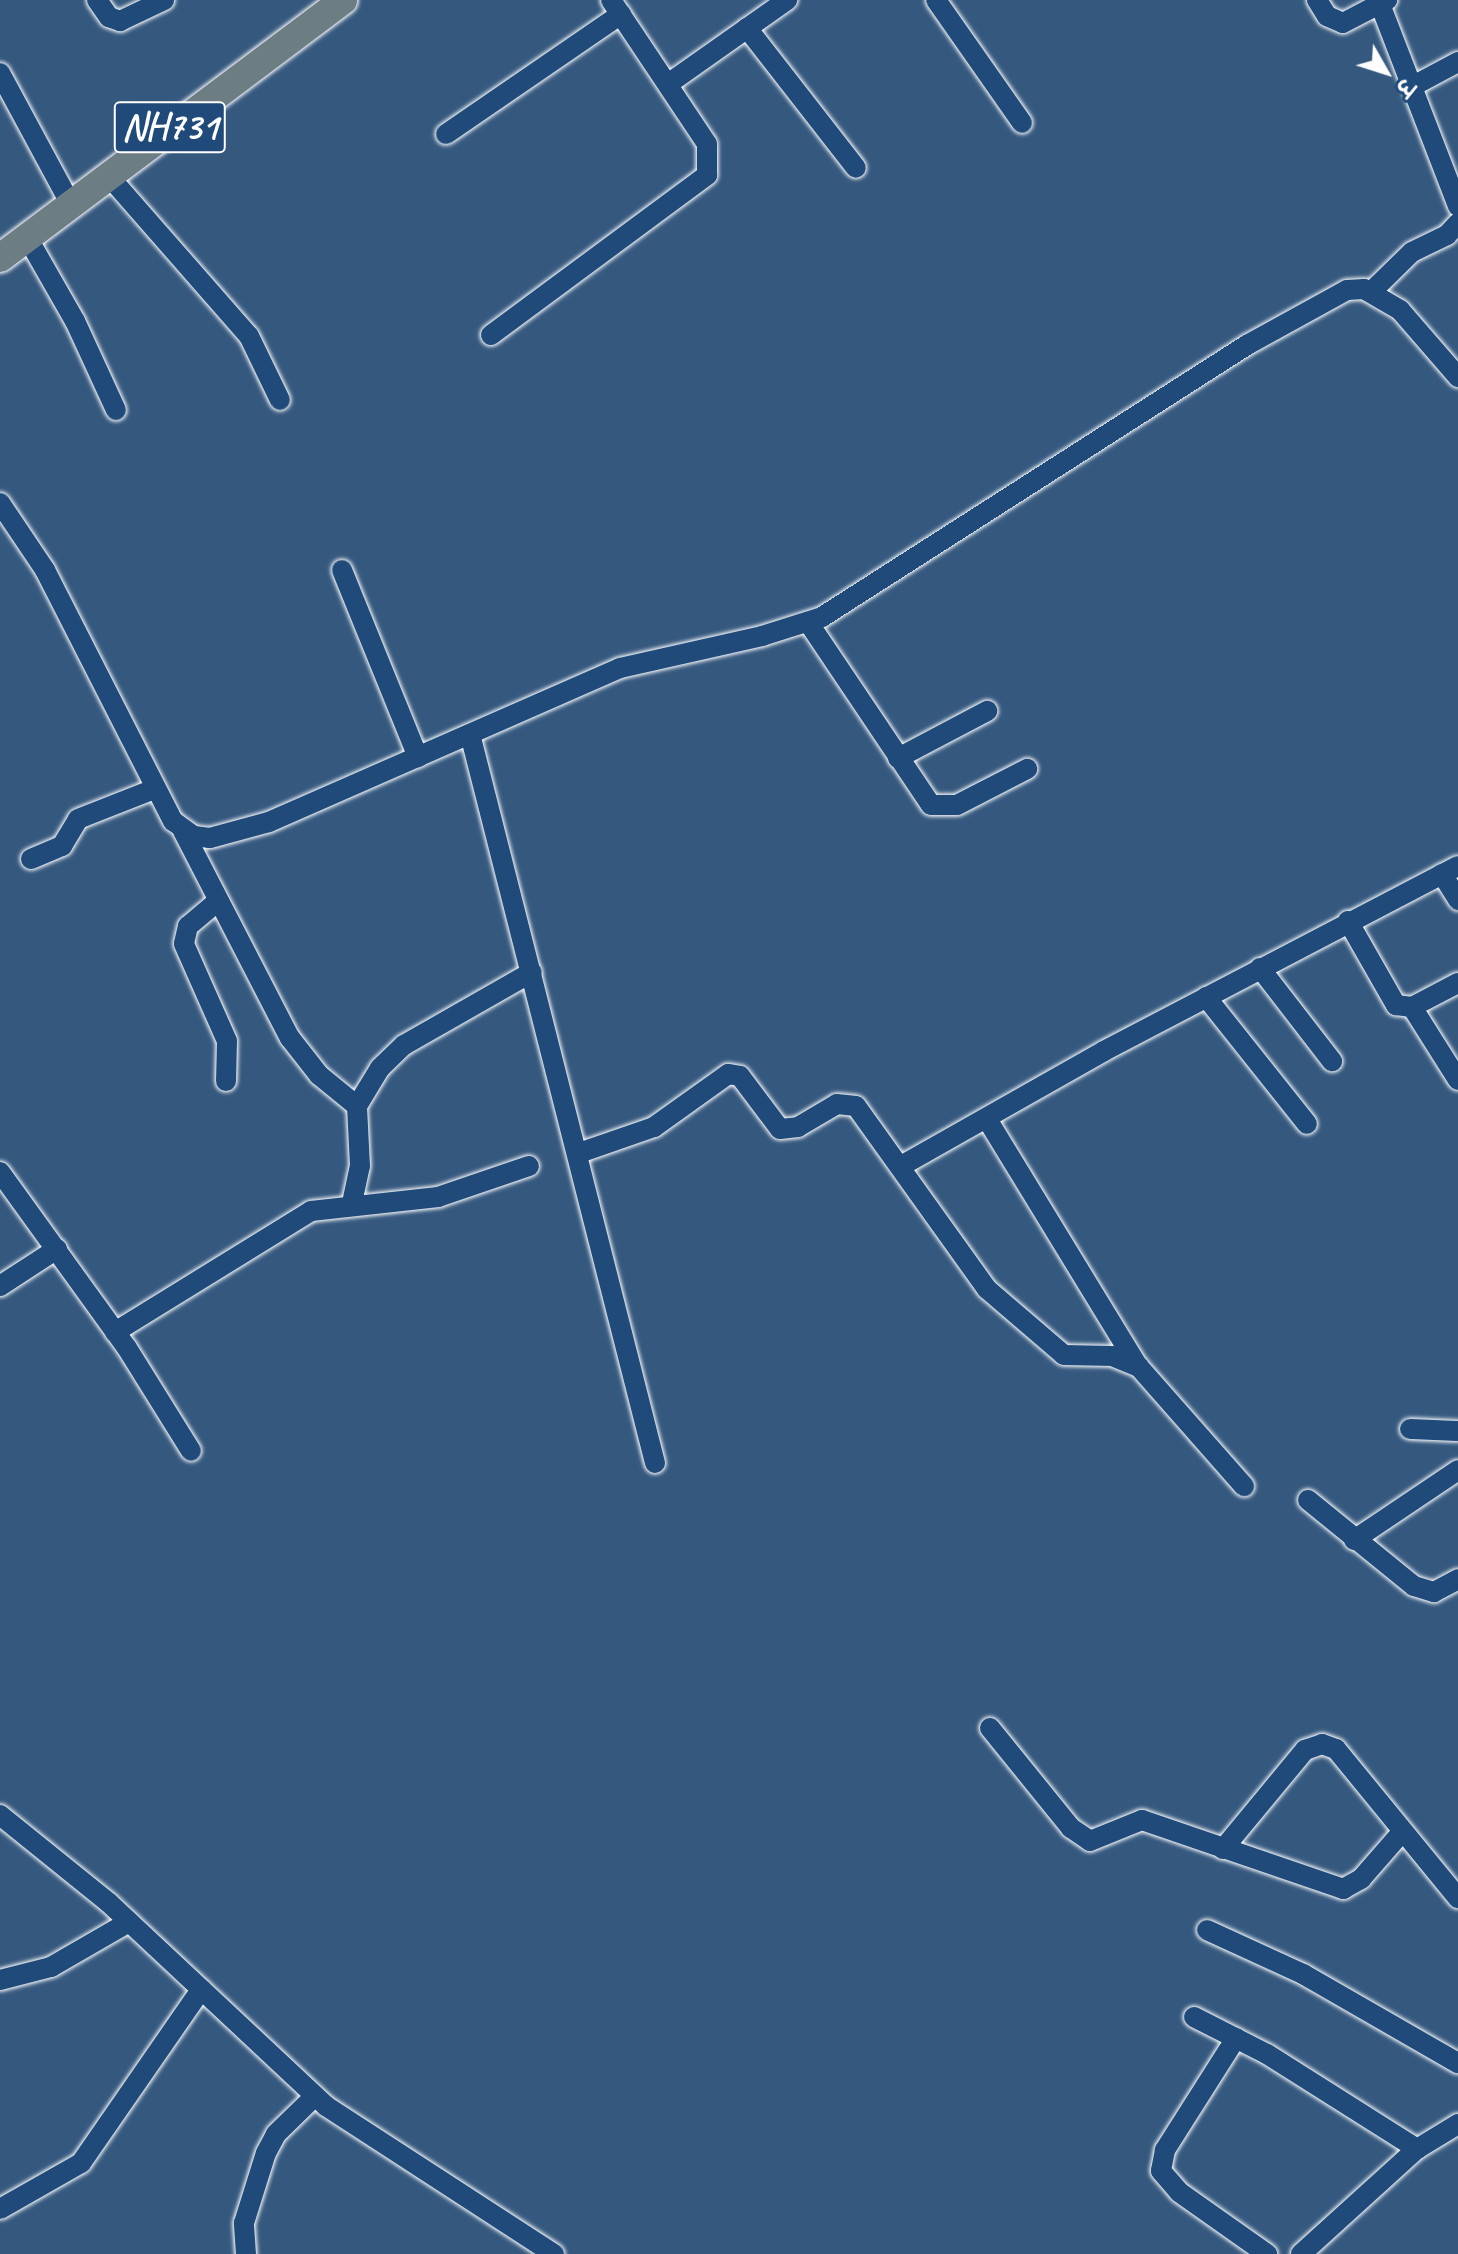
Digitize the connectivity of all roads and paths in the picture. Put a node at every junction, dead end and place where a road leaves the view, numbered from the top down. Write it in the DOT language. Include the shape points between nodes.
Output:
graph roads {
  1 [pos="97,0"];
  2 [pos="164,0"];
  3 [pos="343,0"];
  4 [pos="787,0"];
  5 [pos="936,0"];
  6 [pos="1317,0"];
  7 [pos="1383,2"];
  8 [pos="616,7"];
  9 [pos="747,28"];
  10 [pos="1458,62"];
  11 [pos="0,73"];
  12 [pos="668,84"];
  13 [pos="1413,86"];
  14 [pos="8,102"];
  15 [pos="1022,123"];
  16 [pos="446,134"];
  17 [pos="856,168"];
  18 [pos="107,174"];
  19 [pos="70,203"];
  20 [pos="1458,206"];
  21 [pos="1458,223"];
  22 [pos="27,237"];
  23 [pos="0,258"];
  24 [pos="1371,292"];
  25 [pos="491,335"];
  26 [pos="1458,377"];
  27 [pos="280,400"];
  28 [pos="116,410"];
  29 [pos="0,503"];
  30 [pos="342,570"];
  31 [pos="808,622"];
  32 [pos="987,711"];
  33 [pos="470,734"];
  34 [pos="418,757"];
  35 [pos="898,758"];
  36 [pos="1027,769"];
  37 [pos="154,789"];
  38 [pos="183,831"];
  39 [pos="31,859"];
  40 [pos="1450,870"];
  41 [pos="1458,900"];
  42 [pos="218,901"];
  43 [pos="1348,921"];
  44 [pos="1260,968"];
  45 [pos="532,972"];
  46 [pos="1458,983"];
  47 [pos="1206,997"];
  48 [pos="1412,1007"];
  49 [pos="1332,1061"];
  50 [pos="1458,1080"];
  51 [pos="226,1081"];
  52 [pos="357,1106"];
  53 [pos="987,1119"];
  54 [pos="1307,1124"];
  55 [pos="579,1153"];
  56 [pos="529,1166"];
  57 [pos="901,1166"];
  58 [pos="0,1172"];
  59 [pos="352,1203"];
  60 [pos="57,1249"];
  61 [pos="0,1286"];
  62 [pos="115,1332"];
  63 [pos="1139,1367"];
  64 [pos="1410,1429"];
  65 [pos="1458,1431"];
  66 [pos="191,1451"];
  67 [pos="655,1463"];
  68 [pos="1458,1470"];
  69 [pos="1244,1486"];
  70 [pos="1308,1500"];
  71 [pos="1354,1540"];
  72 [pos="1458,1579"];
  73 [pos="990,1728"];
  74 [pos="0,1815"];
  75 [pos="1402,1832"];
  76 [pos="1223,1849"];
  77 [pos="1458,1898"];
  78 [pos="129,1922"];
  79 [pos="1207,1930"];
  80 [pos="0,1980"];
  81 [pos="201,1990"];
  82 [pos="1194,2017"];
  83 [pos="1236,2038"];
  84 [pos="1458,2063"];
  85 [pos="315,2096"];
  86 [pos="1458,2124"];
  87 [pos="1417,2149"];
  88 [pos="0,2209"];
  89 [pos="246,2254"];
  90 [pos="554,2254"];
  91 [pos="1267,2254"];
  92 [pos="1301,2254"];
  1 -- 2 [label="street" via="109,17 120,21"];
  3 -- 18 [label="highway, NH731"];
  4 -- 9 [label="street"];
  5 -- 15 [label="street"];
  6 -- 7 [label="street" via="1327,16 1343,23"];
  7 -- 13 [label="street"];
  8 -- 12 [label="street"];
  8 -- 16 [label="street"];
  9 -- 12 [label="street"];
  9 -- 17 [label="street"];
  10 -- 13 [label="street"];
  11 -- 14 [label="street"];
  12 -- 25 [label="street" via="707,144 707,175"];
  13 -- 20 [label="street"];
  14 -- 19 [label="street"];
  18 -- 19 [label="highway, NH731"];
  18 -- 27 [label="street" via="249,336"];
  19 -- 22 [label="highway, NH731"];
  21 -- 24 [label="street" via="1447,235 1403,259"];
  22 -- 23 [label="highway, NH731"];
  22 -- 28 [label="street" via="75,321"];
  24 -- 26 [label="street" via="1400,310"];
  24 -- 31 [label="street" via="1347,290 1323,299 870,590"];
  29 -- 37 [label="street" via="45,570"];
  30 -- 34 [label="street"];
  31 -- 33 [label="street" via="620,668"];
  31 -- 35 [label="street"];
  32 -- 35 [label="street"];
  33 -- 34 [label="street"];
  33 -- 45 [label="street" via="505,890"];
  34 -- 38 [label="street" via="242,831 210,838"];
  35 -- 36 [label="street" via="924,797 938,808 957,805"];
  37 -- 38 [label="street"];
  37 -- 39 [label="street" via="78,819 62,846"];
  38 -- 42 [label="street"];
  40 -- 41 [label="street"];
  40 -- 43 [label="street"];
  42 -- 51 [label="street" via="188,926 184,944 227,1041"];
  42 -- 52 [label="street" via="290,1038 319,1075"];
  43 -- 44 [label="street"];
  43 -- 48 [label="street" via="1389,996 1403,1009"];
  44 -- 47 [label="street"];
  44 -- 49 [label="street"];
  45 -- 52 [label="street" via="404,1045 380,1068"];
  45 -- 55 [label="street"];
  46 -- 48 [label="street"];
  47 -- 53 [label="street"];
  47 -- 54 [label="street"];
  48 -- 50 [label="street"];
  52 -- 59 [label="street" via="360,1166"];
  53 -- 57 [label="street"];
  53 -- 63 [label="street"];
  55 -- 57 [label="street" via="654,1127 728,1074 740,1076 780,1129 798,1127 837,1104 856,1106"];
  55 -- 67 [label="street"];
  56 -- 59 [label="street" via="438,1197"];
  57 -- 63 [label="street" via="987,1289 1044,1340 1064,1355 1112,1356"];
  58 -- 60 [label="street"];
  59 -- 62 [label="street" via="302,1216"];
  60 -- 61 [label="street"];
  60 -- 62 [label="street"];
  62 -- 66 [label="street"];
  63 -- 69 [label="street"];
  64 -- 65 [label="street"];
  68 -- 71 [label="street"];
  70 -- 71 [label="street"];
  71 -- 72 [label="street" via="1425,1592"];
  73 -- 76 [label="street" via="1080,1837 1100,1840 1142,1820"];
  74 -- 78 [label="street"];
  75 -- 76 [label="street" via="1361,1879 1343,1889"];
  75 -- 76 [label="street" via="1336,1749 1322,1744 1305,1750"];
  75 -- 77 [label="street"];
  78 -- 80 [label="street" via="51,1967"];
  78 -- 81 [label="street"];
  79 -- 84 [label="street" via="1303,1974"];
  81 -- 85 [label="street"];
  81 -- 88 [label="street" via="81,2163"];
  82 -- 83 [label="street"];
  83 -- 87 [label="street"];
  83 -- 91 [label="street" via="1165,2150 1161,2171 1179,2192"];
  85 -- 89 [label="street" via="276,2134 266,2153 244,2223"];
  85 -- 90 [label="street"];
  86 -- 87 [label="street"];
  87 -- 92 [label="street"];
}
